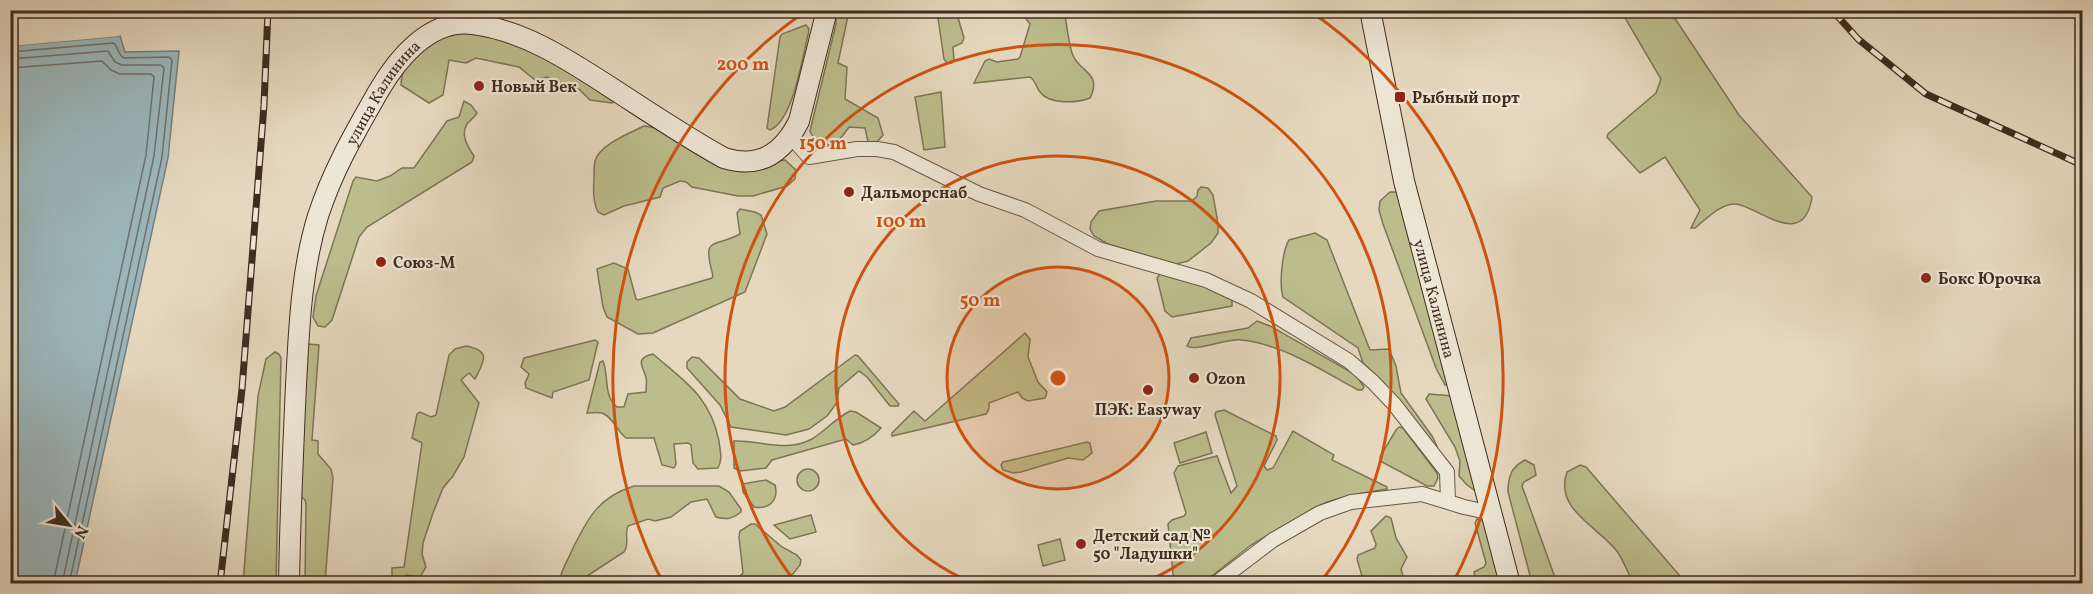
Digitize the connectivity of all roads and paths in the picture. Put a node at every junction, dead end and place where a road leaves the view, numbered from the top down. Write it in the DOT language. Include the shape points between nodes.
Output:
graph roads {
  1 [pos="827,10"];
  2 [pos="1370,10"];
  3 [pos="791,137"];
  4 [pos="1448,501"];
  5 [pos="1492,513"];
  6 [pos="289,584"];
  7 [pos="1215,584"];
  8 [pos="1510,584"];
  1 -- 3 [label="main road, улица Калинина" via="802,110"];
  2 -- 5 [label="main road, улица Калинина" via="1404,181"];
  3 -- 4 [label="street" via="809,157 857,149 894,152 979,194 1025,210 1104,251 1206,280 1251,301 1350,361 1373,382 1447,472"];
  3 -- 6 [label="main road, улица Калинина" via="759,161 724,158 582,69 521,37 486,26 454,23 407,50 343,152 310,247 299,337"];
  4 -- 5 [label="street"];
  4 -- 7 [label="street" via="1422,494 1372,498 1330,508 1273,540"];
  5 -- 8 [label="main road, улица Калинина"];
}
